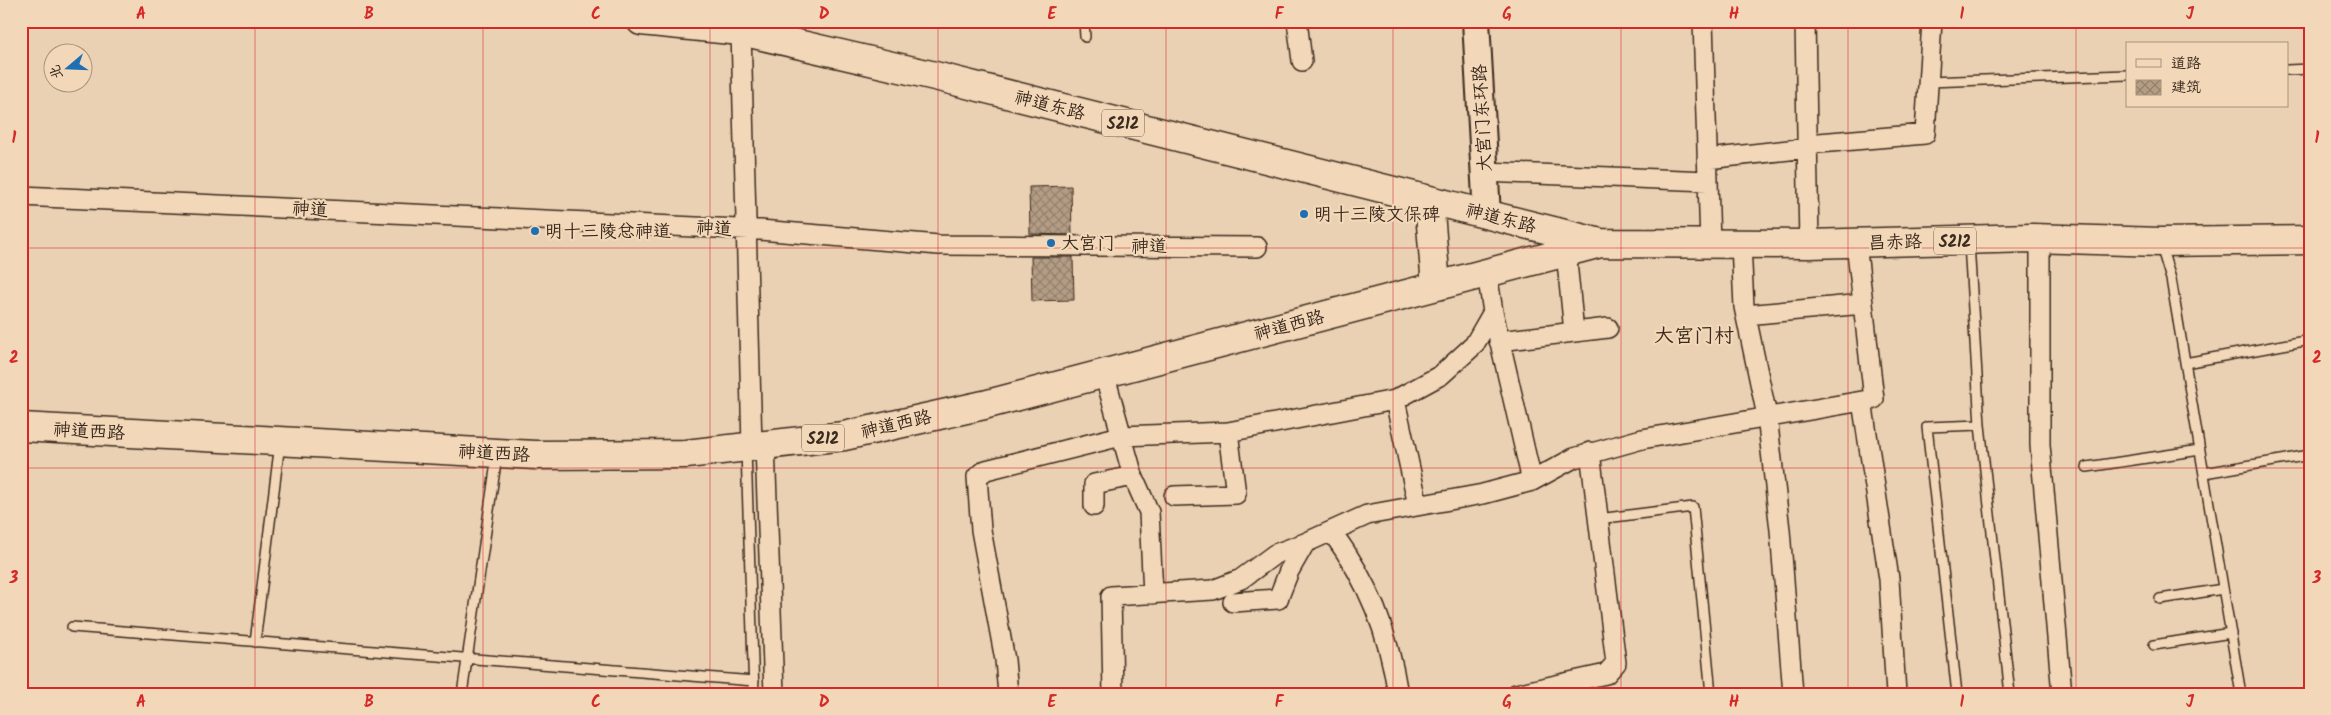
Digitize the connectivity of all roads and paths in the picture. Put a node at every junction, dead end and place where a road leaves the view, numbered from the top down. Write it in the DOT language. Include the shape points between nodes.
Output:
graph roads {
  1 [pos="641,21"];
  2 [pos="1084,21"];
  3 [pos="1297,21"];
  4 [pos="1476,21"];
  5 [pos="1703,21"];
  6 [pos="1805,21"];
  7 [pos="1932,21"];
  8 [pos="741,26"];
  9 [pos="781,31"];
  10 [pos="1084,37"];
  11 [pos="1302,60"];
  12 [pos="2310,69"];
  13 [pos="2288,70"];
  14 [pos="2126,75"];
  15 [pos="1928,82"];
  16 [pos="1807,146"];
  17 [pos="1708,159"];
  18 [pos="1485,172"];
  19 [pos="1708,181"];
  20 [pos="21,196"];
  21 [pos="1429,200"];
  22 [pos="1487,215"];
  23 [pos="745,229"];
  24 [pos="2040,238"];
  25 [pos="1969,240"];
  26 [pos="2310,240"];
  27 [pos="2160,242"];
  28 [pos="1601,243"];
  29 [pos="1856,243"];
  30 [pos="1710,244"];
  31 [pos="1741,244"];
  32 [pos="1809,244"];
  33 [pos="1258,247"];
  34 [pos="1566,252"];
  35 [pos="1487,273"];
  36 [pos="1436,286"];
  37 [pos="1863,304"];
  38 [pos="1493,312"];
  39 [pos="1746,315"];
  40 [pos="1608,328"];
  41 [pos="1574,332"];
  42 [pos="2310,340"];
  43 [pos="1499,341"];
  44 [pos="2185,362"];
  45 [pos="1104,373"];
  46 [pos="1395,400"];
  47 [pos="1862,401"];
  48 [pos="1767,416"];
  49 [pos="1980,425"];
  50 [pos="21,427"];
  51 [pos="1228,432"];
  52 [pos="1121,436"];
  53 [pos="281,441"];
  54 [pos="754,446"];
  55 [pos="2200,450"];
  56 [pos="1590,452"];
  57 [pos="498,453"];
  58 [pos="2310,455"];
  59 [pos="2086,467"];
  60 [pos="2204,474"];
  61 [pos="1133,476"];
  62 [pos="1532,481"];
  63 [pos="1174,496"];
  64 [pos="1094,506"];
  65 [pos="1418,506"];
  66 [pos="1598,519"];
  67 [pos="1332,532"];
  68 [pos="1306,543"];
  69 [pos="2223,589"];
  70 [pos="1153,594"];
  71 [pos="2160,599"];
  72 [pos="1233,602"];
  73 [pos="72,627"];
  74 [pos="2231,632"];
  75 [pos="255,642"];
  76 [pos="2154,645"];
  77 [pos="468,658"];
  78 [pos="754,681"];
  79 [pos="1522,693"];
  80 [pos="462,694"];
  81 [pos="754,694"];
  82 [pos="774,694"];
  83 [pos="1008,694"];
  84 [pos="1112,694"];
  85 [pos="1398,694"];
  86 [pos="1711,694"];
  87 [pos="1793,694"];
  88 [pos="1896,694"];
  89 [pos="1957,694"];
  90 [pos="2010,694"];
  91 [pos="2062,694"];
  92 [pos="2241,694"];
  1 -- 8 [label="main road, 神道东路 / S212"];
  2 -- 10 [label="lane"];
  3 -- 11 [label="street"];
  4 -- 18 [label="street, 大宫门东环路"];
  5 -- 17 [label="street"];
  6 -- 16 [label="street"];
  7 -- 15 [label="street"];
  8 -- 9 [label="main road, 神道东路 / S212"];
  8 -- 23 [label="street"];
  9 -- 21 [label="main road, 神道东路 / S212" via="935,76"];
  12 -- 13 [label="lane"];
  14 -- 15 [label="lane"];
  15 -- 16 [label="street" via="1925,134"];
  16 -- 17 [label="street"];
  16 -- 32 [label="street"];
  17 -- 19 [label="street"];
  18 -- 19 [label="street"];
  18 -- 22 [label="street, 大宫门东环路"];
  19 -- 30 [label="street"];
  20 -- 23 [label="street, 神道"];
  21 -- 22 [label="main road, 神道东路 / S212"];
  21 -- 36 [label="main road" via="1426,245"];
  22 -- 28 [label="main road, 神道东路 / S212"];
  23 -- 33 [label="street, 神道" via="939,245"];
  23 -- 54 [label="street"];
  24 -- 25 [label="main road, 昌赤路 / S212"];
  24 -- 27 [label="main road, 昌赤路 / S212"];
  24 -- 91 [label="street" via="2040,445"];
  25 -- 29 [label="main road, 昌赤路 / S212"];
  25 -- 49 [label="lane"];
  26 -- 27 [label="main road, 昌赤路 / S212"];
  27 -- 44 [label="lane" via="2171,279"];
  28 -- 30 [label="main road, 昌赤路 / S212"];
  28 -- 34 [label="main road, 神道西路 / S212"];
  29 -- 32 [label="main road, 昌赤路 / S212"];
  29 -- 37 [label="street"];
  30 -- 31 [label="main road, 昌赤路 / S212"];
  31 -- 32 [label="main road, 昌赤路 / S212"];
  31 -- 39 [label="street"];
  34 -- 35 [label="main road, 神道西路 / S212"];
  34 -- 41 [label="street"];
  35 -- 36 [label="main road, 神道西路 / S212"];
  35 -- 38 [label="street"];
  36 -- 45 [label="main road, 神道西路 / S212"];
  37 -- 39 [label="street"];
  37 -- 47 [label="street" via="1874,399"];
  38 -- 43 [label="street"];
  38 -- 46 [label="street" via="1474,345 1441,375"];
  39 -- 48 [label="street"];
  40 -- 41 [label="street"];
  41 -- 43 [label="street"];
  42 -- 44 [label="lane"];
  43 -- 62 [label="street"];
  44 -- 55 [label="lane"];
  45 -- 52 [label="street"];
  45 -- 54 [label="main road, 神道西路 / S212" via="984,405 844,436"];
  46 -- 51 [label="street"];
  46 -- 65 [label="street"];
  47 -- 48 [label="street"];
  47 -- 88 [label="street" via="1889,579"];
  48 -- 56 [label="street"];
  48 -- 87 [label="street"];
  49 -- 89 [label="lane" via="1927,427"];
  49 -- 90 [label="lane"];
  50 -- 53 [label="main road, 神道西路 / S212"];
  51 -- 52 [label="street"];
  51 -- 63 [label="street" via="1236,494"];
  52 -- 61 [label="street"];
  52 -- 83 [label="street" via="986,470 977,478 980,530 1005,660"];
  53 -- 57 [label="main road, 神道西路 / S212"];
  53 -- 75 [label="lane"];
  54 -- 57 [label="main road, 神道西路 / S212" via="686,454"];
  54 -- 78 [label="lane"];
  54 -- 82 [label="street"];
  55 -- 59 [label="lane"];
  55 -- 60 [label="lane"];
  56 -- 62 [label="street"];
  56 -- 66 [label="street"];
  57 -- 77 [label="lane"];
  58 -- 60 [label="lane"];
  60 -- 69 [label="lane"];
  61 -- 64 [label="street" via="1094,484"];
  61 -- 70 [label="street" via="1149,512"];
  62 -- 65 [label="street"];
  65 -- 67 [label="street" via="1367,515"];
  66 -- 79 [label="street" via="1616,663 1606,674"];
  66 -- 86 [label="lane" via="1693,507"];
  67 -- 68 [label="street"];
  67 -- 85 [label="street" via="1352,559 1375,605 1392,654"];
  68 -- 70 [label="street" via="1275,554 1242,579 1213,590"];
  68 -- 72 [label="street" via="1289,571 1278,599"];
  69 -- 71 [label="lane"];
  69 -- 74 [label="lane"];
  70 -- 84 [label="street" via="1111,596"];
  73 -- 75 [label="lane"];
  74 -- 76 [label="lane"];
  74 -- 92 [label="lane"];
  75 -- 77 [label="lane"];
  77 -- 78 [label="lane"];
  77 -- 80 [label="lane"];
  78 -- 81 [label="lane"];
}
